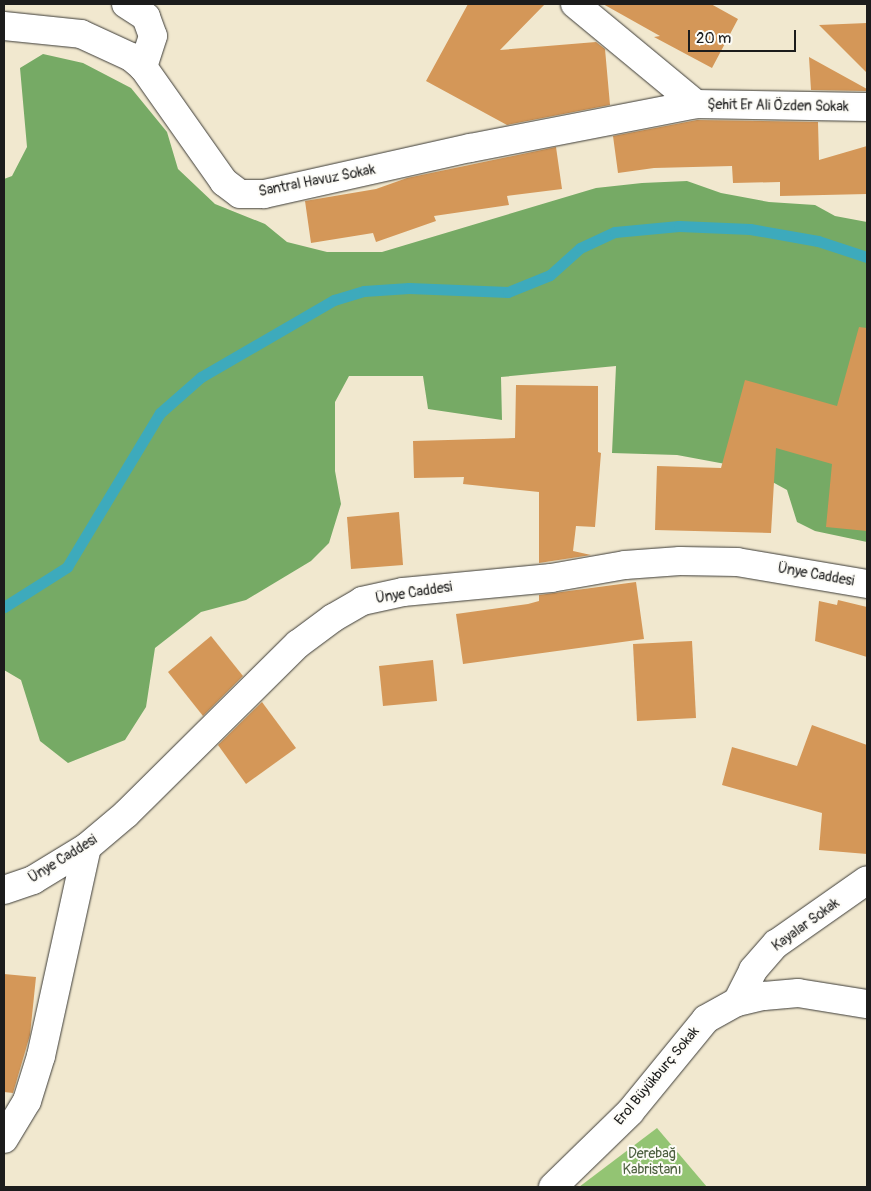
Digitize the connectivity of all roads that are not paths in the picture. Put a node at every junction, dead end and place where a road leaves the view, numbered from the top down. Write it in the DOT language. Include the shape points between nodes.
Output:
graph roads {
  1 [pos="126,4"];
  2 [pos="575,4"];
  3 [pos="4,26"];
  4 [pos="143,67"];
  5 [pos="696,104"];
  6 [pos="867,107"];
  7 [pos="867,584"];
  8 [pos="88,847"];
  9 [pos="867,880"];
  10 [pos="4,890"];
  11 [pos="737,1002"];
  12 [pos="867,1004"];
  13 [pos="4,1139"];
  14 [pos="553,1187"];
  1 -- 4 [label="street" via="146,17 153,36"];
  2 -- 5 [label="street, Şehit Er Ali Özden Sokak"];
  3 -- 4 [label="street, Santral Havuz Sokak" via="81,34 131,57"];
  4 -- 5 [label="street, Santral Havuz Sokak" via="224,182 240,194 264,194 470,148"];
  5 -- 6 [label="street, Şehit Er Ali Özden Sokak"];
  7 -- 8 [label="street, Ünye Caddesi" via="737,562 680,561 624,565 551,578 402,592 362,601 298,644 126,814"];
  8 -- 10 [label="street, Ünye Caddesi" via="33,880"];
  8 -- 13 [label="street" via="40,1056 27,1101"];
  9 -- 11 [label="street, Kayalar Sokak" via="776,944 753,970"];
  11 -- 12 [label="street, Erol Büyükburç Sokak" via="798,993"];
  11 -- 14 [label="street, Erol Büyükburç Sokak" via="706,1019 692,1033 630,1112"];
}
